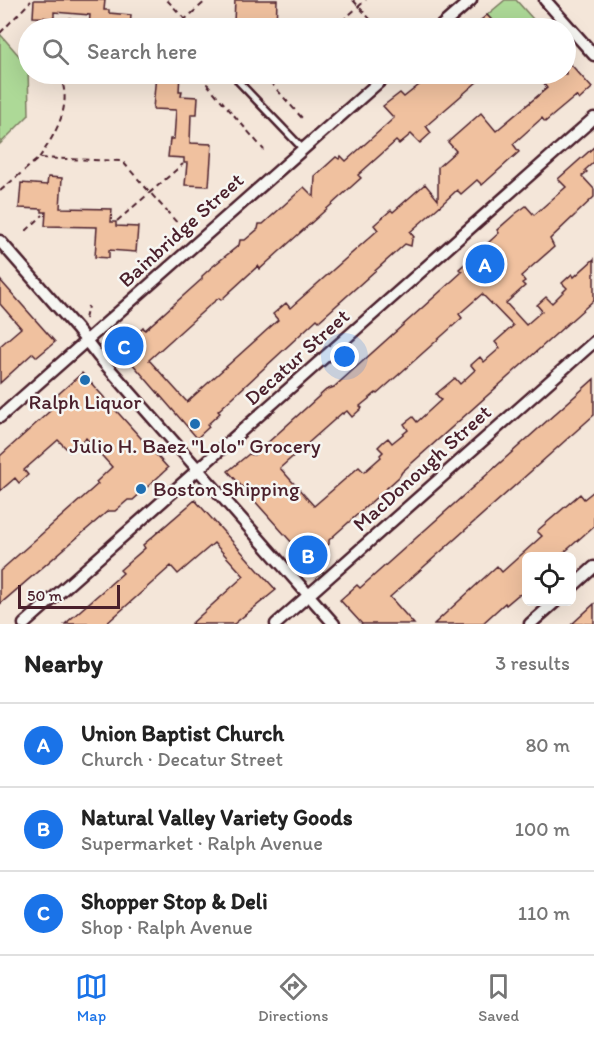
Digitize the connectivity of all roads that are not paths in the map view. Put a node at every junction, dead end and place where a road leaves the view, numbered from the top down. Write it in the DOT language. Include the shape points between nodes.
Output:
graph roads {
  1 [pos="471,0"];
  2 [pos="545,0"];
  3 [pos="450,18"];
  4 [pos="561,18"];
  5 [pos="576,35"];
  6 [pos="594,55"];
  7 [pos="241,84"];
  8 [pos="377,84"];
  9 [pos="594,118"];
  10 [pos="303,149"];
  11 [pos="0,241"];
  12 [pos="86,340"];
  13 [pos="594,342"];
  14 [pos="0,417"];
  15 [pos="199,471"];
  16 [pos="594,567"];
  17 [pos="576,583"];
  18 [pos="309,595"];
  19 [pos="550,606"];
  20 [pos="24,624"];
  21 [pos="276,624"];
  22 [pos="334,624"];
  23 [pos="530,624"];
  1 -- 3 [label="street"];
  2 -- 4 [label="street"];
  5 -- 6 [label="street"];
  7 -- 10 [label="lane"];
  8 -- 10 [label="street, Bainbridge Street"];
  9 -- 15 [label="street, Decatur Street"];
  10 -- 12 [label="street, Bainbridge Street"];
  11 -- 12 [label="street"];
  12 -- 14 [label="street, Bainbridge Street"];
  12 -- 15 [label="street"];
  13 -- 18 [label="street, MacDonough Street"];
  15 -- 18 [label="street"];
  15 -- 20 [label="street, Decatur Street"];
  16 -- 17 [label="street"];
  18 -- 21 [label="street, MacDonough Street"];
  18 -- 22 [label="street"];
  19 -- 23 [label="street"];
}
